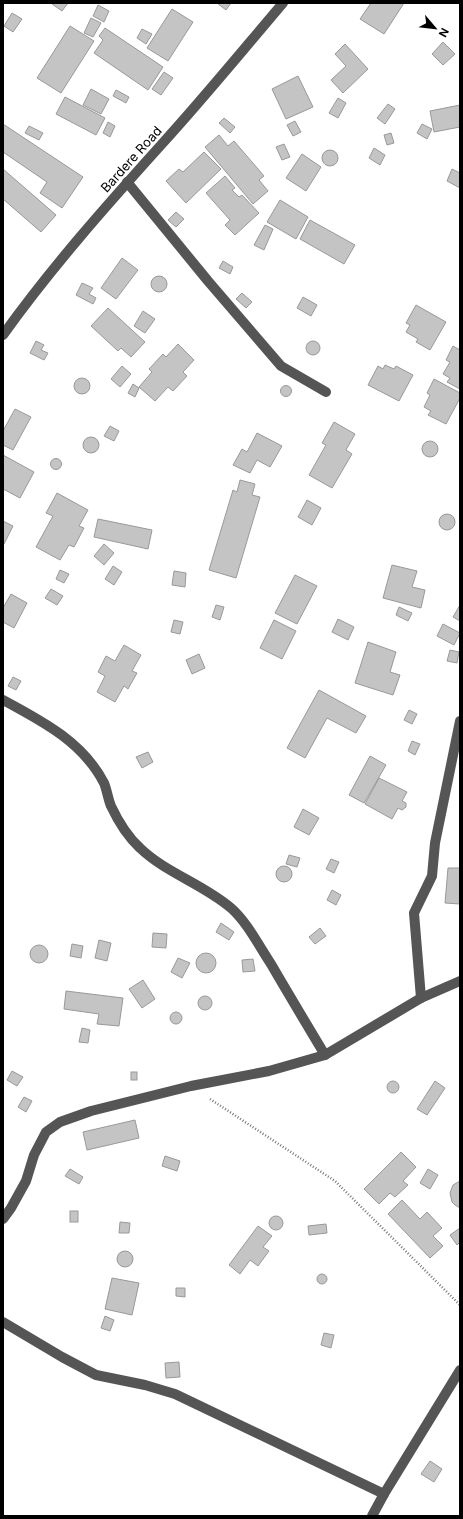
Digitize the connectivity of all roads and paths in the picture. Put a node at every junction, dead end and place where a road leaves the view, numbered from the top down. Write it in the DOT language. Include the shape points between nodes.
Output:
graph roads {
  1 [pos="283,3"];
  2 [pos="127,182"];
  3 [pos="3,335"];
  4 [pos="326,392"];
  5 [pos="3,700"];
  6 [pos="460,721"];
  7 [pos="460,981"];
  8 [pos="421,998"];
  9 [pos="325,1055"];
  10 [pos="191,1086"];
  11 [pos="3,1219"];
  12 [pos="460,1305"];
  13 [pos="3,1322"];
  14 [pos="460,1370"];
  15 [pos="384,1494"];
  16 [pos="372,1516"];
  1 -- 2 [label="street, Bardere Road" via="162,145"];
  2 -- 3 [label="street, Bardere Road" via="32,296"];
  2 -- 4 [label="street" via="281,366"];
  5 -- 9 [label="street" via="46,723 83,754 105,785 111,805 124,831 140,848 231,908 252,933"];
  6 -- 8 [label="street" via="435,843 432,876 414,913"];
  7 -- 8 [label="street"];
  8 -- 9 [label="street"];
  9 -- 10 [label="street" via="269,1071"];
  10 -- 11 [label="street" via="91,1111 60,1122 46,1132 34,1155 26,1181"];
  10 -- 12 [label="path" via="335,1181"];
  13 -- 15 [label="street" via="96,1375 175,1394"];
  14 -- 15 [label="street"];
  15 -- 16 [label="street"];
}
